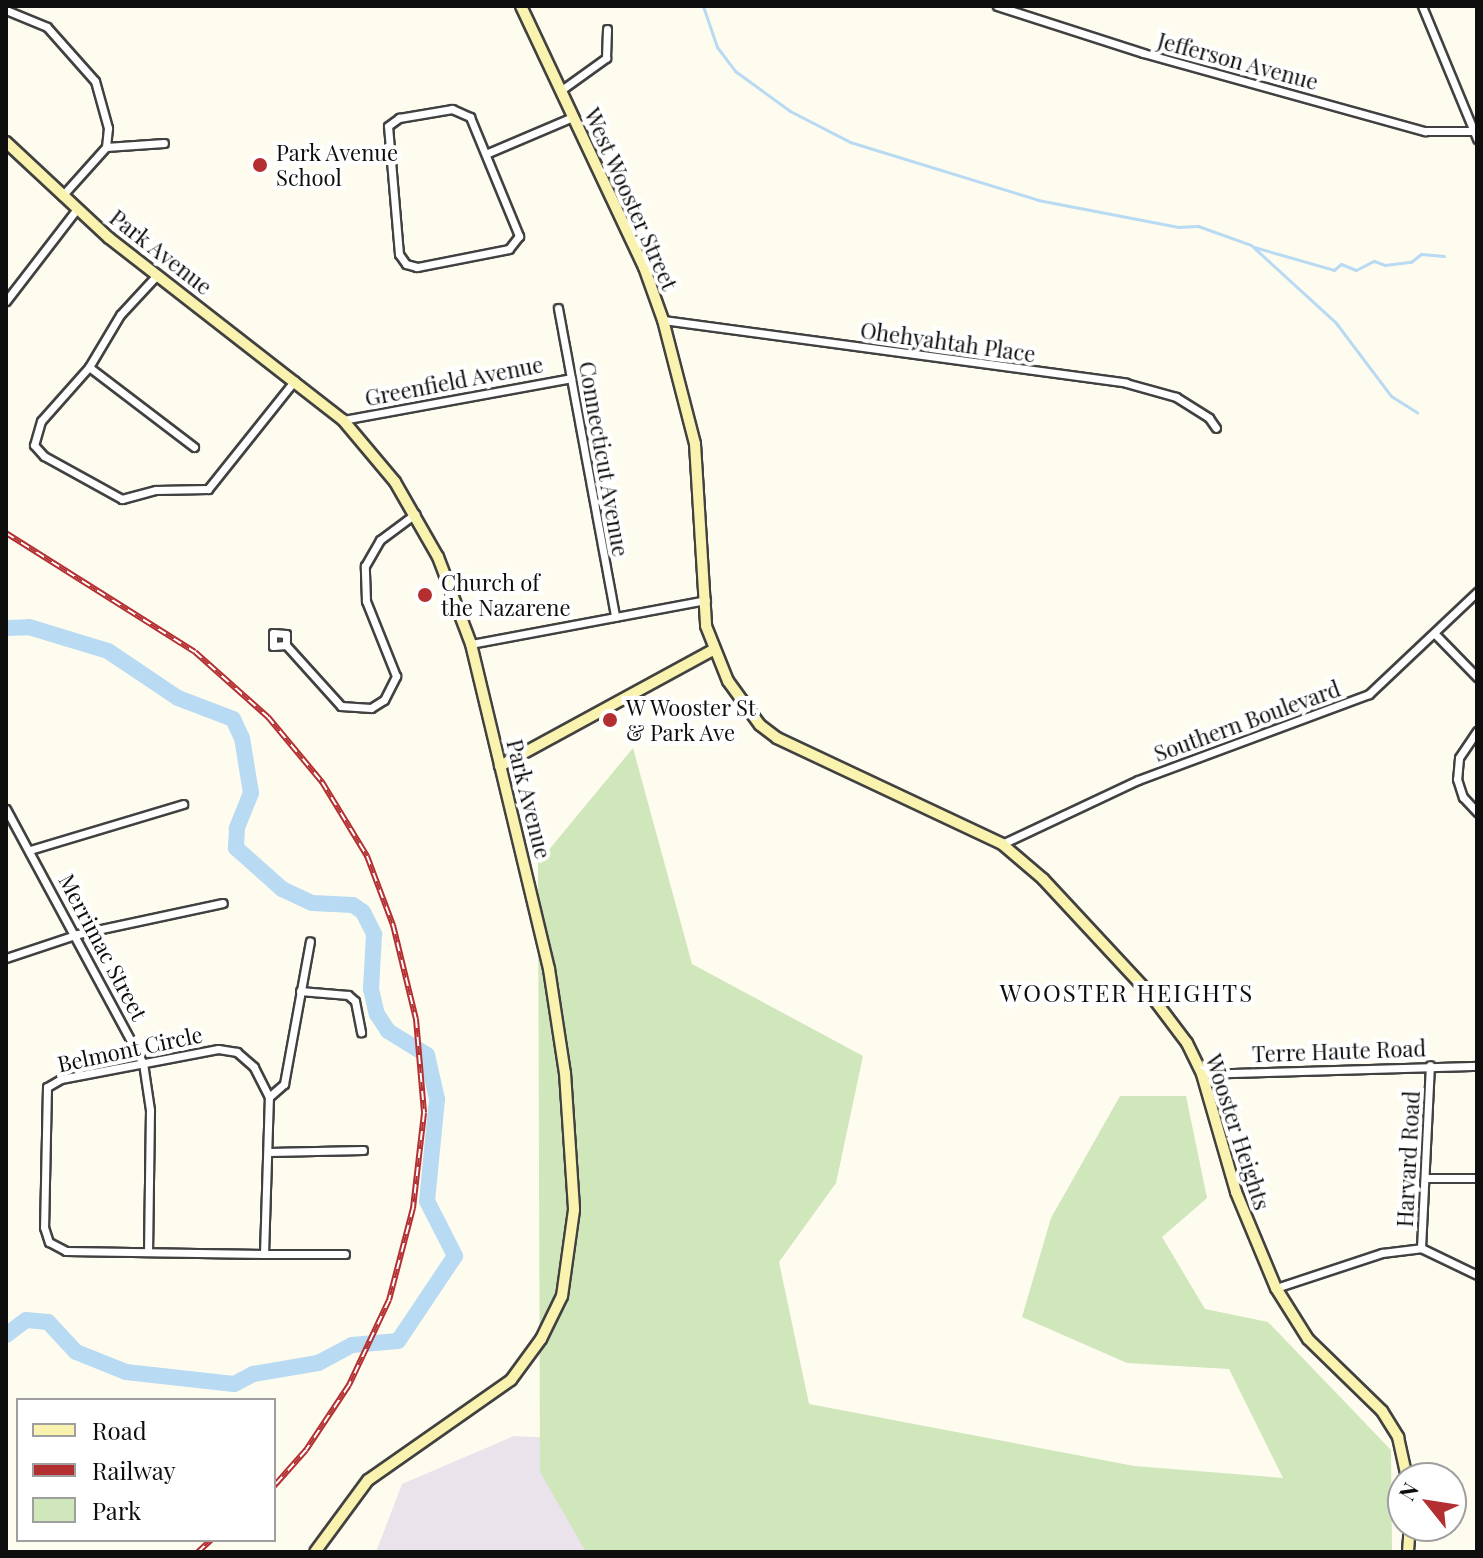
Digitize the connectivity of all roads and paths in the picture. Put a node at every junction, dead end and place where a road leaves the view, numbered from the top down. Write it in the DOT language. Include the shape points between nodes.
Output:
graph roads {
  1 [pos="521,6"];
  2 [pos="997,6"];
  3 [pos="1422,6"];
  4 [pos="6,10"];
  5 [pos="607,29"];
  6 [pos="560,91"];
  7 [pos="573,117"];
  8 [pos="1475,135"];
  9 [pos="6,142"];
  10 [pos="164,143"];
  11 [pos="106,147"];
  12 [pos="488,153"];
  13 [pos="62,196"];
  14 [pos="76,210"];
  15 [pos="157,275"];
  16 [pos="6,301"];
  17 [pos="558,308"];
  18 [pos="663,320"];
  19 [pos="89,367"];
  20 [pos="571,378"];
  21 [pos="295,380"];
  22 [pos="343,420"];
  23 [pos="1216,428"];
  24 [pos="194,447"];
  25 [pos="415,514"];
  26 [pos="1477,592"];
  27 [pos="706,600"];
  28 [pos="615,617"];
  29 [pos="1436,635"];
  30 [pos="471,644"];
  31 [pos="286,645"];
  32 [pos="713,650"];
  33 [pos="1477,677"];
  34 [pos="1477,731"];
  35 [pos="500,766"];
  36 [pos="183,804"];
  37 [pos="6,809"];
  38 [pos="1477,812"];
  39 [pos="1002,844"];
  40 [pos="30,850"];
  41 [pos="223,903"];
  42 [pos="78,934"];
  43 [pos="310,941"];
  44 [pos="6,958"];
  45 [pos="300,991"];
  46 [pos="361,1032"];
  47 [pos="143,1063"];
  48 [pos="1430,1065"];
  49 [pos="1477,1066"];
  50 [pos="1202,1074"];
  51 [pos="269,1097"];
  52 [pos="363,1150"];
  53 [pos="269,1152"];
  54 [pos="1425,1178"];
  55 [pos="1477,1178"];
  56 [pos="1421,1248"];
  57 [pos="148,1252"];
  58 [pos="264,1254"];
  59 [pos="345,1254"];
  60 [pos="1477,1275"];
  61 [pos="1276,1288"];
  62 [pos="1403,1462"];
  63 [pos="315,1552"];
  1 -- 6 [label="main road, West Wooster Street"];
  2 -- 8 [label="street, Jefferson Avenue" via="1143,53 1425,131"];
  3 -- 8 [label="street"];
  4 -- 11 [label="street" via="47,27 95,81 108,128"];
  5 -- 6 [label="street" via="606,58"];
  6 -- 7 [label="main road, West Wooster Street"];
  7 -- 12 [label="street"];
  7 -- 18 [label="main road, West Wooster Street" via="644,267"];
  9 -- 13 [label="main road, Park Avenue"];
  10 -- 11 [label="street"];
  11 -- 13 [label="street"];
  12 -- 12 [label="street" via="462,110 399,118 388,126 399,254 406,264 417,267 516,244 518,225 494,178"];
  13 -- 14 [label="main road, Park Avenue"];
  14 -- 15 [label="main road, Park Avenue"];
  14 -- 16 [label="street"];
  15 -- 19 [label="street" via="120,315"];
  15 -- 21 [label="main road, Park Avenue"];
  17 -- 20 [label="street, Connecticut Avenue"];
  18 -- 23 [label="street, Ohehyahtah Place" via="1126,383 1176,397 1198,408"];
  18 -- 27 [label="main road, West Wooster Street" via="695,444"];
  19 -- 21 [label="street" via="41,421 34,445 122,499 156,490 208,489"];
  19 -- 24 [label="street"];
  20 -- 22 [label="street, Greenfield Avenue"];
  20 -- 28 [label="street, Connecticut Avenue"];
  21 -- 22 [label="main road, Park Avenue"];
  22 -- 25 [label="main road, Park Avenue" via="370,448"];
  25 -- 30 [label="main road, Park Avenue" via="458,603"];
  25 -- 31 [label="street" via="380,540 365,566 366,601 396,676 384,700 355,710 341,706"];
  26 -- 29 [label="street, Southern Boulevard"];
  27 -- 28 [label="street"];
  27 -- 32 [label="main road, West Wooster Street"];
  28 -- 30 [label="street"];
  29 -- 33 [label="street"];
  29 -- 39 [label="street, Southern Boulevard" via="1391,678 1343,707 1150,775"];
  30 -- 35 [label="main road, Park Avenue"];
  32 -- 35 [label="main road"];
  32 -- 39 [label="main road, Wooster Heights" via="743,705 777,738"];
  34 -- 38 [label="street" via="1459,758 1457,779 1463,797"];
  35 -- 63 [label="main road, Park Avenue" via="562,1039 574,1210 567,1275 547,1328 511,1380 368,1480"];
  36 -- 40 [label="street"];
  37 -- 40 [label="street, Merrimac Street"];
  39 -- 50 [label="main road, Wooster Heights" via="1043,879 1150,994 1187,1043"];
  40 -- 42 [label="street, Merrimac Street"];
  41 -- 42 [label="street"];
  42 -- 44 [label="street"];
  42 -- 47 [label="street, Merrimac Street"];
  43 -- 45 [label="street"];
  45 -- 46 [label="street" via="348,995 355,1001"];
  45 -- 51 [label="street" via="284,1084"];
  47 -- 51 [label="street, Belmont Circle" via="218,1049 237,1052 254,1067"];
  47 -- 57 [label="street, Merrimac Street" via="150,1110"];
  47 -- 57 [label="street, Belmont Circle" via="61,1079 47,1087 44,1227 49,1242 66,1251"];
  48 -- 49 [label="street, Terre Haute Road"];
  48 -- 50 [label="street, Terre Haute Road"];
  48 -- 54 [label="street, Harvard Road"];
  50 -- 61 [label="main road, Wooster Heights" via="1236,1192"];
  51 -- 53 [label="street"];
  52 -- 53 [label="street"];
  53 -- 58 [label="street"];
  54 -- 55 [label="street"];
  54 -- 56 [label="street, Harvard Road"];
  56 -- 60 [label="street"];
  56 -- 61 [label="street, Harvard Road" via="1382,1253"];
  57 -- 58 [label="street, Belmont Circle"];
  58 -- 59 [label="street, Belmont Circle"];
  61 -- 62 [label="main road, Wooster Heights" via="1308,1339 1382,1411 1398,1437"];
}
